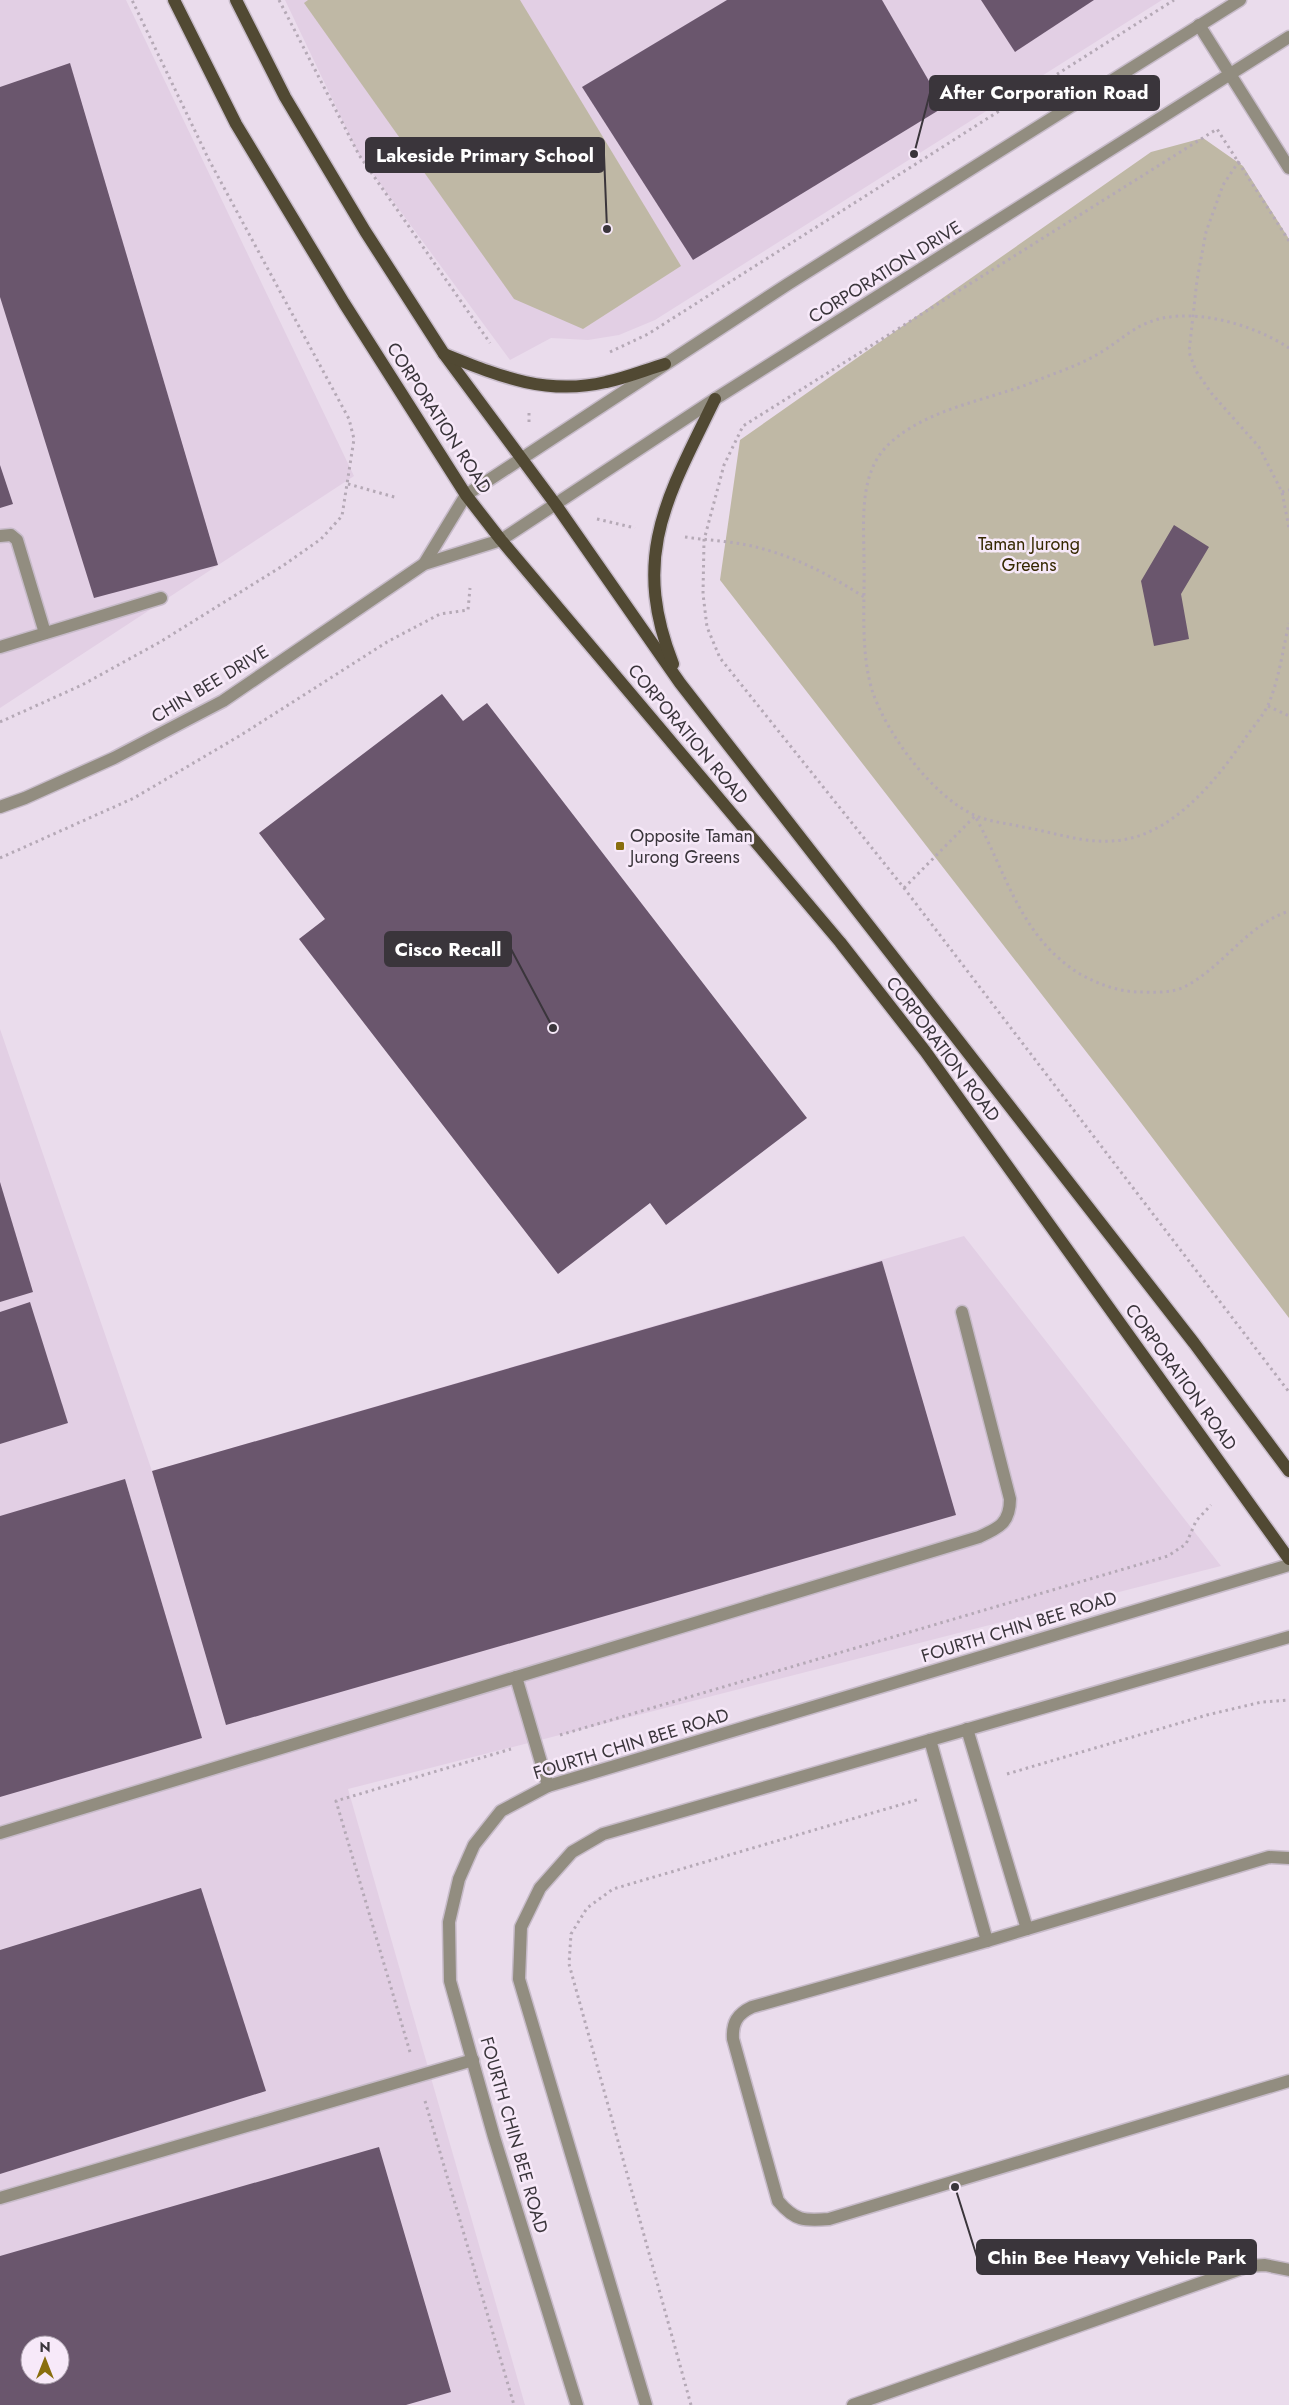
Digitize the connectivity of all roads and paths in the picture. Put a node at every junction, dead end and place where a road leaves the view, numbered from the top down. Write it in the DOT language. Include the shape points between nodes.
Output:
graph roads {
  1 [pos="132,0"];
  2 [pos="174,0"];
  3 [pos="236,0"];
  4 [pos="279,0"];
  5 [pos="1174,0"];
  6 [pos="1240,0"];
  7 [pos="1199,25"];
  8 [pos="1289,37"];
  9 [pos="1231,73"];
  10 [pos="1239,161"];
  11 [pos="1289,168"];
  12 [pos="1289,241"];
  13 [pos="1192,317"];
  14 [pos="1289,348"];
  15 [pos="495,350"];
  16 [pos="608,353"];
  17 [pos="444,354"];
  18 [pos="665,364"];
  19 [pos="715,399"];
  20 [pos="522,460"];
  21 [pos="348,484"];
  22 [pos="1289,490"];
  23 [pos="1282,492"];
  24 [pos="466,495"];
  25 [pos="398,498"];
  26 [pos="556,505"];
  27 [pos="1289,528"];
  28 [pos="0,536"];
  29 [pos="501,540"];
  30 [pos="704,540"];
  31 [pos="424,564"];
  32 [pos="470,588"];
  33 [pos="865,597"];
  34 [pos="160,598"];
  35 [pos="1289,623"];
  36 [pos="46,633"];
  37 [pos="0,647"];
  38 [pos="680,683"];
  39 [pos="1268,706"];
  40 [pos="1289,716"];
  41 [pos="0,722"];
  42 [pos="0,807"];
  43 [pos="975,816"];
  44 [pos="0,858"];
  45 [pos="904,888"];
  46 [pos="1289,911"];
  47 [pos="962,1312"];
  48 [pos="1289,1392"];
  49 [pos="1289,1471"];
  50 [pos="1289,1559"];
  51 [pos="1289,1565"];
  52 [pos="1289,1637"];
  53 [pos="516,1677"];
  54 [pos="1289,1700"];
  55 [pos="967,1729"];
  56 [pos="930,1740"];
  57 [pos="983,1781"];
  58 [pos="548,1786"];
  59 [pos="945,1792"];
  60 [pos="0,1833"];
  61 [pos="1289,1858"];
  62 [pos="1027,1929"];
  63 [pos="987,1941"];
  64 [pos="473,2060"];
  65 [pos="1289,2081"];
  66 [pos="0,2198"];
  67 [pos="1289,2270"];
  68 [pos="577,2405"];
  69 [pos="646,2405"];
  70 [pos="691,2405"];
  71 [pos="853,2405"];
  1 -- 21 [label="path" via="209,160 349,419 354,439"];
  2 -- 24 [label="main road, CORPORATION ROAD" via="236,124 344,303"];
  3 -- 17 [label="main road, CORPORATION ROAD" via="285,97"];
  4 -- 15 [label="path" via="359,155"];
  5 -- 16 [label="path" via="648,334"];
  6 -- 7 [label="street"];
  7 -- 9 [label="street"];
  7 -- 18 [label="street"];
  8 -- 9 [label="street, CORPORATION DRIVE"];
  9 -- 11 [label="street"];
  9 -- 19 [label="street, CORPORATION DRIVE"];
  10 -- 12 [label="path"];
  10 -- 13 [label="path" via="1223,185 1211,215 1201,253"];
  10 -- 30 [label="path" via="1217,129 743,426 724,465"];
  13 -- 14 [label="path" via="1256,329"];
  13 -- 23 [label="path" via="1189,352 1196,371 1259,447"];
  13 -- 33 [label="path" via="1167,317 1149,322 1127,333 1104,351 1017,388 922,422 890,443 874,466 865,493"];
  17 -- 18 [label="main road" via="531,385 566,387 606,382"];
  17 -- 20 [label="main road, CORPORATION ROAD"];
  18 -- 20 [label="street"];
  19 -- 26 [label="street, CORPORATION DRIVE"];
  19 -- 38 [label="main road" via="674,485 656,538 655,599 663,636"];
  20 -- 24 [label="street"];
  20 -- 26 [label="main road, CORPORATION ROAD"];
  21 -- 25 [label="path"];
  21 -- 41 [label="path" via="342,516 321,539 284,565 160,642 82,684"];
  22 -- 23 [label="path"];
  23 -- 27 [label="path"];
  24 -- 29 [label="main road, CORPORATION ROAD"];
  24 -- 31 [label="street, CHIN BEE DRIVE"];
  26 -- 29 [label="street, CORPORATION DRIVE"];
  26 -- 38 [label="main road, CORPORATION ROAD"];
  28 -- 36 [label="street" via="11,535 17,540"];
  29 -- 31 [label="street, CHIN BEE DRIVE"];
  29 -- 50 [label="main road, CORPORATION ROAD" via="840,942 925,1050"];
  30 -- 33 [label="path" via="745,545 802,562"];
  30 -- 45 [label="path" via="706,627 720,658"];
  31 -- 42 [label="street, CHIN BEE DRIVE" via="223,701 114,758"];
  32 -- 44 [label="path" via="468,610 440,614 387,642 241,736 134,798"];
  33 -- 43 [label="path" via="868,673 882,716 895,739 925,775 944,794"];
  34 -- 36 [label="street"];
  35 -- 39 [label="path"];
  36 -- 37 [label="street"];
  38 -- 49 [label="main road, CORPORATION ROAD" via="1194,1343"];
  39 -- 40 [label="path"];
  39 -- 43 [label="path" via="1222,770 1198,797 1176,816 1135,837 1114,841 1070,839"];
  43 -- 45 [label="path"];
  43 -- 46 [label="path" via="1037,937 1070,968 1112,988 1160,992 1183,988 1198,979 1259,925"];
  45 -- 48 [label="path"];
  47 -- 53 [label="street" via="1010,1499 1006,1520 995,1530"];
  51 -- 58 [label="street, FOURTH CHIN BEE ROAD"];
  52 -- 55 [label="street"];
  53 -- 58 [label="street"];
  53 -- 60 [label="street"];
  54 -- 57 [label="path" via="1262,1702 1216,1713"];
  55 -- 56 [label="street"];
  55 -- 57 [label="street"];
  56 -- 59 [label="street"];
  56 -- 69 [label="street" via="603,1834 572,1852 540,1888 521,1927 519,1979"];
  57 -- 62 [label="street"];
  58 -- 64 [label="street, FOURTH CHIN BEE ROAD" via="501,1810 474,1845 459,1880 450,1922 450,1981"];
  59 -- 63 [label="street"];
  59 -- 70 [label="path" via="613,1890 587,1908 571,1934 569,1964"];
  61 -- 62 [label="street" via="1269,1856"];
  62 -- 63 [label="street"];
  63 -- 65 [label="street" via="752,2007 736,2019 733,2039 778,2201 788,2213 798,2219 829,2219"];
  64 -- 66 [label="street"];
  64 -- 68 [label="street, FOURTH CHIN BEE ROAD"];
  67 -- 71 [label="street" via="1265,2265 1249,2266"];
}
